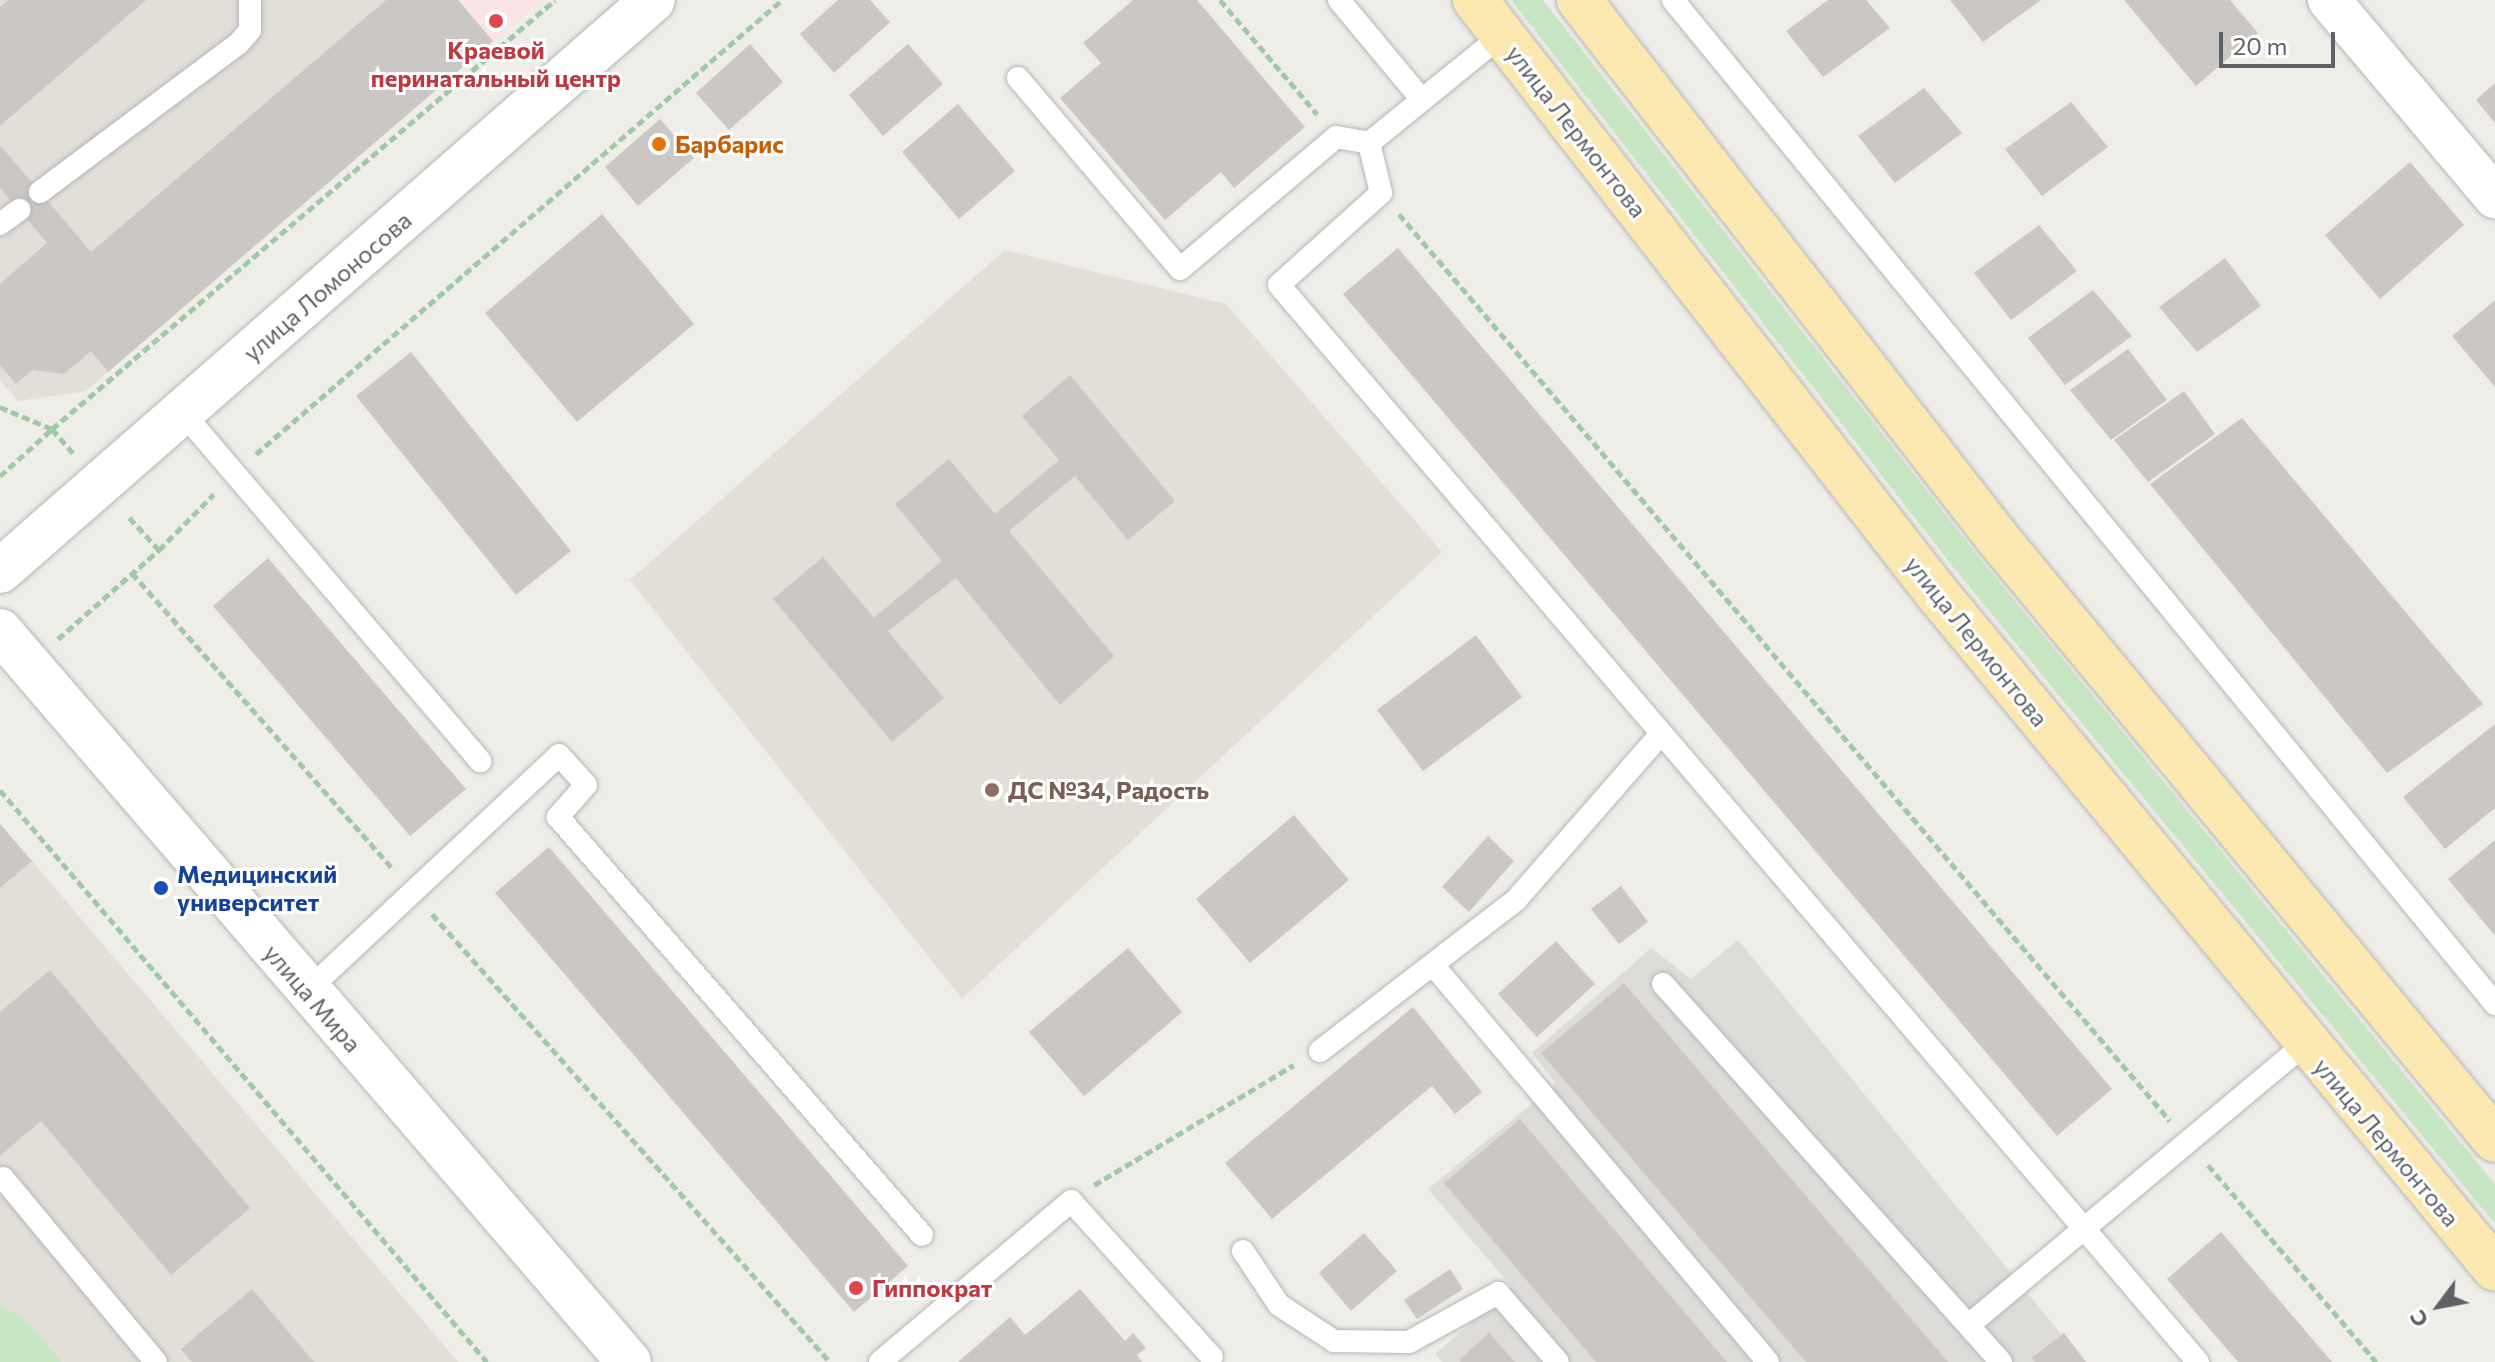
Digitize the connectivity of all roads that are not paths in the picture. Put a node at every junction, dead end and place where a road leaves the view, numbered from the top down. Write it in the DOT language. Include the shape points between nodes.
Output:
graph roads {
  1 [pos="250,0"];
  2 [pos="653,0"];
  3 [pos="1339,0"];
  4 [pos="1475,0"];
  5 [pos="1579,0"];
  6 [pos="1673,0"];
  7 [pos="2329,0"];
  8 [pos="1502,35"];
  9 [pos="1018,78"];
  10 [pos="1422,100"];
  11 [pos="1369,143"];
  12 [pos="40,192"];
  13 [pos="2495,197"];
  14 [pos="19,210"];
  15 [pos="0,224"];
  16 [pos="183,413"];
  17 [pos="0,571"];
  18 [pos="0,631"];
  19 [pos="1660,735"];
  20 [pos="480,761"];
  21 [pos="1433,965"];
  22 [pos="1663,984"];
  23 [pos="307,991"];
  24 [pos="2495,1004"];
  25 [pos="2304,1045"];
  26 [pos="1320,1051"];
  27 [pos="2495,1140"];
  28 [pos="3,1178"];
  29 [pos="2081,1227"];
  30 [pos="922,1235"];
  31 [pos="1243,1251"];
  32 [pos="2495,1269"];
  33 [pos="1970,1324"];
  34 [pos="1212,1357"];
  35 [pos="156,1362"];
  36 [pos="629,1362"];
  37 [pos="880,1362"];
  38 [pos="1558,1362"];
  39 [pos="1768,1362"];
  40 [pos="2001,1362"];
  41 [pos="2198,1362"];
  1 -- 12 [label="lane" via="250,30 238,44"];
  2 -- 16 [label="main road, улица Ломоносова"];
  3 -- 10 [label="lane"];
  4 -- 8 [label="main road, улица Лермонтова"];
  5 -- 27 [label="main road" via="1999,540"];
  6 -- 24 [label="lane"];
  7 -- 13 [label="street"];
  8 -- 10 [label="lane"];
  8 -- 25 [label="main road, улица Лермонтова" via="1935,591"];
  9 -- 11 [label="lane" via="1180,269 1336,137"];
  10 -- 11 [label="lane"];
  11 -- 19 [label="lane" via="1381,193 1279,285"];
  14 -- 15 [label="lane"];
  16 -- 17 [label="main road, улица Ломоносова"];
  16 -- 20 [label="lane"];
  18 -- 23 [label="main road, улица Мира"];
  19 -- 21 [label="lane" via="1516,900"];
  19 -- 29 [label="lane"];
  21 -- 26 [label="lane"];
  21 -- 39 [label="lane"];
  22 -- 33 [label="lane"];
  23 -- 30 [label="lane" via="559,755 586,785 558,817"];
  23 -- 36 [label="main road, улица Мира"];
  25 -- 29 [label="lane"];
  25 -- 32 [label="main road, улица Лермонтова"];
  28 -- 35 [label="lane"];
  29 -- 33 [label="lane"];
  29 -- 41 [label="lane"];
  31 -- 38 [label="lane" via="1279,1305 1334,1341 1409,1342 1498,1293"];
  33 -- 40 [label="lane"];
  34 -- 37 [label="lane" via="1071,1201"];
}
